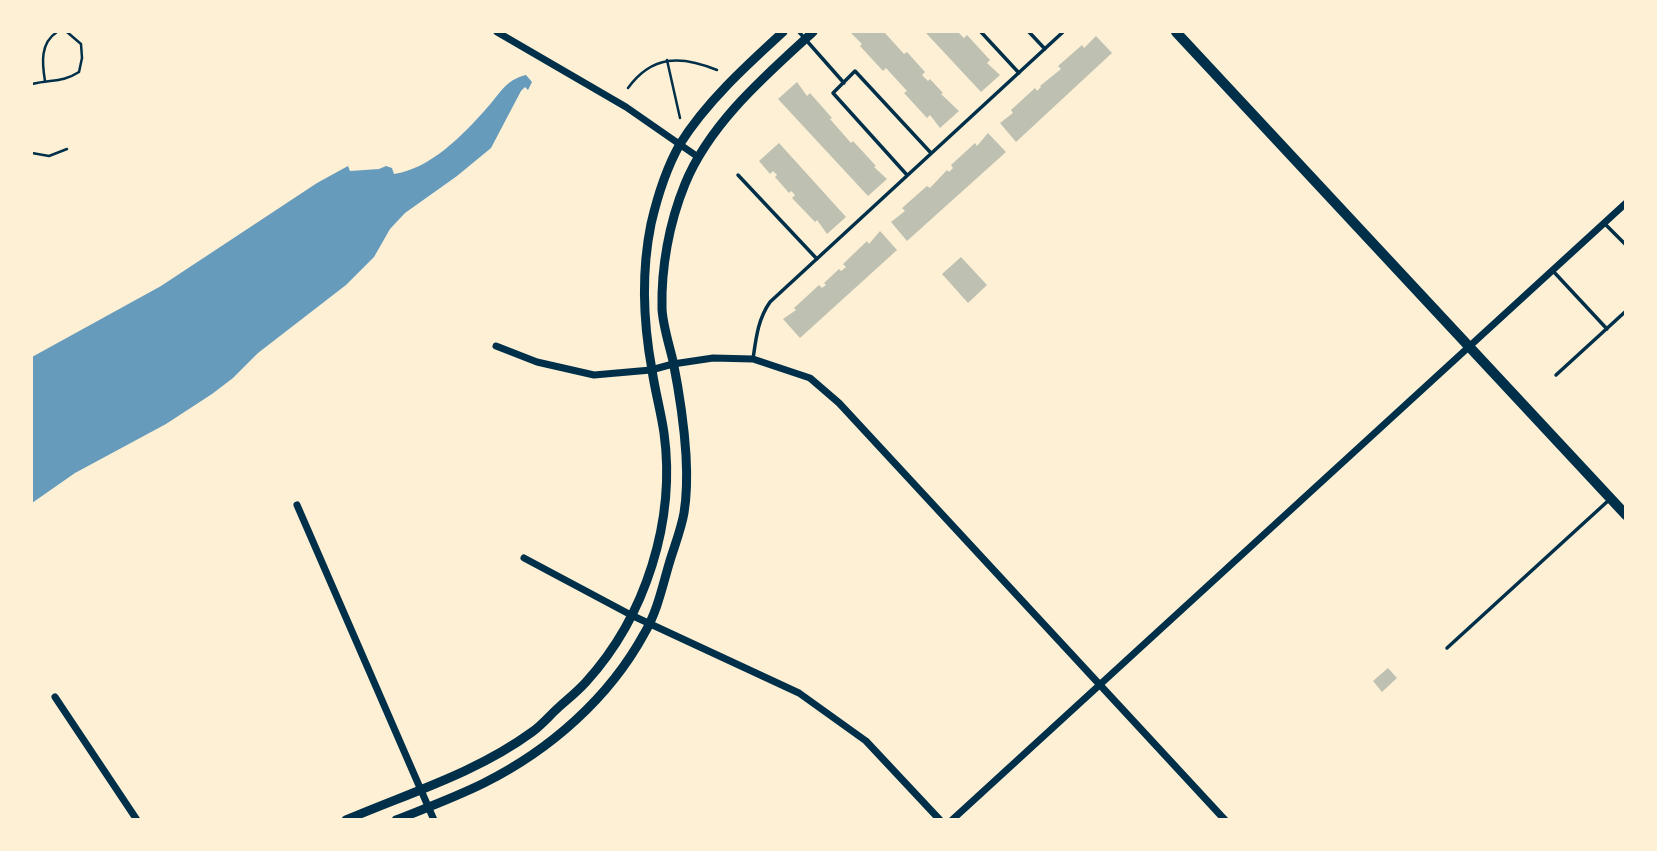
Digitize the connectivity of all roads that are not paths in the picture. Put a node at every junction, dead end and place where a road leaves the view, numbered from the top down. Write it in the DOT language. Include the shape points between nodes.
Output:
graph roads {
  1 [pos="497,32"];
  2 [pos="783,32"];
  3 [pos="981,32"];
  4 [pos="1029,32"];
  5 [pos="1063,32"];
  6 [pos="1176,32"];
  7 [pos="806,34"];
  8 [pos="1045,49"];
  9 [pos="1019,73"];
  10 [pos="844,83"];
  11 [pos="680,145"];
  12 [pos="931,153"];
  13 [pos="698,157"];
  14 [pos="908,175"];
  15 [pos="738,176"];
  16 [pos="1626,203"];
  17 [pos="1604,223"];
  18 [pos="1626,245"];
  19 [pos="817,259"];
  20 [pos="1552,270"];
  21 [pos="1626,311"];
  22 [pos="1606,329"];
  23 [pos="496,346"];
  24 [pos="1470,346"];
  25 [pos="753,359"];
  26 [pos="673,364"];
  27 [pos="652,370"];
  28 [pos="1556,375"];
  29 [pos="1611,498"];
  30 [pos="297,505"];
  31 [pos="1626,515"];
  32 [pos="524,558"];
  33 [pos="631,615"];
  34 [pos="649,623"];
  35 [pos="1447,648"];
  36 [pos="1101,683"];
  37 [pos="55,697"];
  38 [pos="419,789"];
  39 [pos="427,807"];
  40 [pos="137,820"];
  41 [pos="346,820"];
  42 [pos="396,820"];
  43 [pos="434,820"];
  44 [pos="940,820"];
  45 [pos="952,820"];
  46 [pos="1225,820"];
  1 -- 11 [label="street"];
  2 -- 11 [label="street" via="710,105"];
  3 -- 9 [label="lane"];
  4 -- 8 [label="lane"];
  5 -- 8 [label="lane"];
  6 -- 24 [label="main road"];
  7 -- 10 [label="lane"];
  7 -- 13 [label="street" via="727,117"];
  8 -- 9 [label="lane"];
  9 -- 12 [label="lane"];
  10 -- 12 [label="lane" via="855,71"];
  10 -- 14 [label="lane" via="833,93"];
  11 -- 13 [label="street"];
  11 -- 27 [label="street" via="652,221 645,261 643,307"];
  12 -- 14 [label="lane"];
  13 -- 26 [label="street" via="670,231 663,277 662,311"];
  14 -- 19 [label="lane"];
  15 -- 19 [label="lane"];
  16 -- 17 [label="street"];
  17 -- 18 [label="lane"];
  17 -- 20 [label="street"];
  19 -- 25 [label="lane" via="770,302 758,328"];
  20 -- 22 [label="lane"];
  20 -- 24 [label="street"];
  21 -- 22 [label="lane"];
  22 -- 28 [label="lane"];
  23 -- 27 [label="street" via="537,362 594,375"];
  24 -- 29 [label="main road"];
  24 -- 36 [label="street"];
  25 -- 26 [label="street"];
  25 -- 36 [label="street" via="810,378 839,403"];
  26 -- 27 [label="street"];
  26 -- 34 [label="street" via="686,456 684,513"];
  27 -- 33 [label="street" via="668,478 657,555"];
  29 -- 31 [label="main road"];
  29 -- 35 [label="lane"];
  30 -- 38 [label="street"];
  32 -- 33 [label="street"];
  33 -- 34 [label="street"];
  33 -- 38 [label="street" via="586,682 533,732 466,772"];
  34 -- 39 [label="street" via="621,671 556,738 484,784"];
  34 -- 44 [label="street" via="799,693 844,723"];
  36 -- 45 [label="street"];
  36 -- 46 [label="street"];
  37 -- 40 [label="street"];
  38 -- 39 [label="street"];
  38 -- 41 [label="street"];
  39 -- 42 [label="street"];
  39 -- 43 [label="street"];
}
